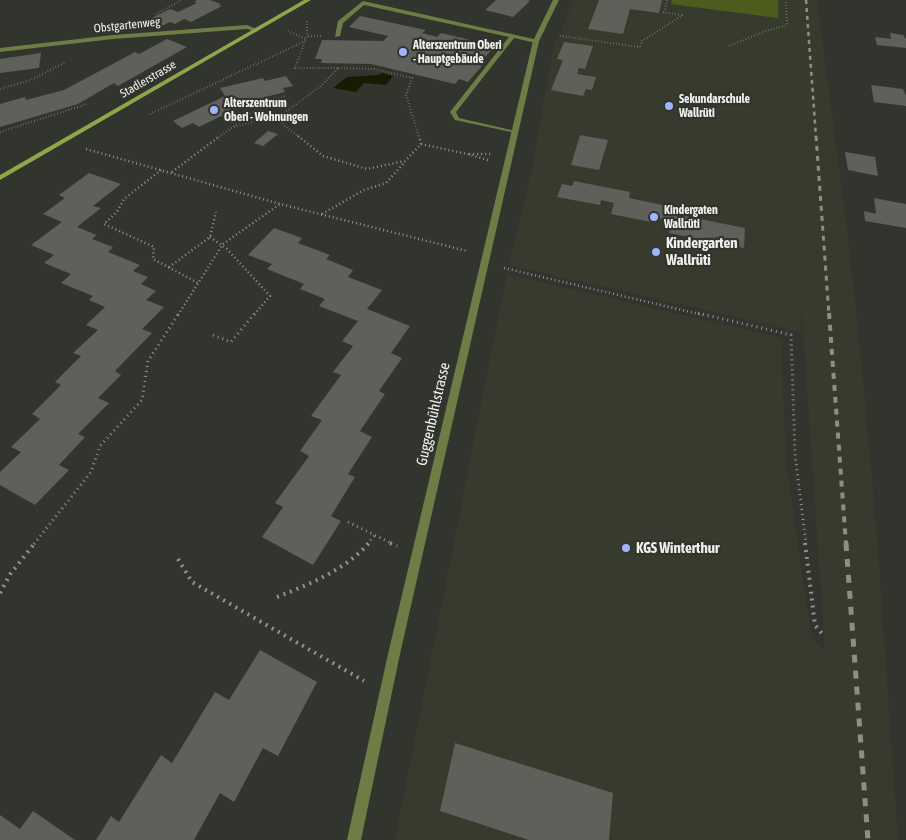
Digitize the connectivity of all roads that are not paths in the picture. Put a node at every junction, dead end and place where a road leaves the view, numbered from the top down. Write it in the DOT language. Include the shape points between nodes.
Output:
graph roads {
  1 [pos="308,0"];
  2 [pos="556,0"];
  3 [pos="256,30"];
  4 [pos="337,36"];
  5 [pos="513,36"];
  6 [pos="536,41"];
  7 [pos="0,50"];
  8 [pos="514,132"];
  9 [pos="0,178"];
  10 [pos="354,840"];
  1 -- 3 [label="main road, Stadlerstrasse"];
  2 -- 6 [label="street, Guggenbühlstrasse"];
  3 -- 7 [label="street, Obstgartenweg" via="247,27 195,30"];
  3 -- 9 [label="main road, Stadlerstrasse"];
  4 -- 5 [label="street" via="340,22 362,3"];
  5 -- 6 [label="street"];
  5 -- 8 [label="street" via="453,112 457,118"];
  6 -- 8 [label="street, Guggenbühlstrasse"];
  8 -- 10 [label="street, Guggenbühlstrasse"];
}
